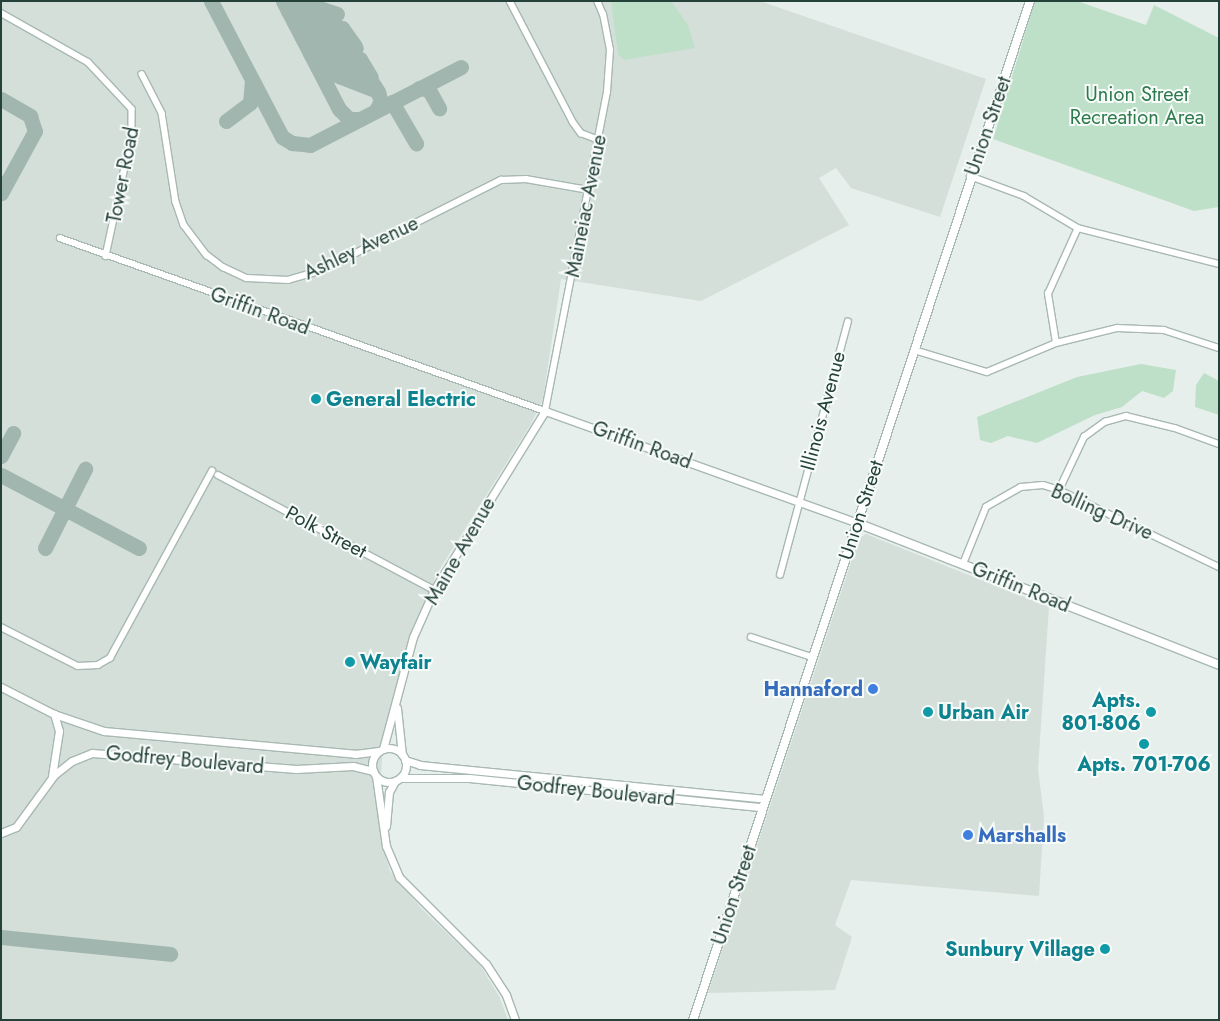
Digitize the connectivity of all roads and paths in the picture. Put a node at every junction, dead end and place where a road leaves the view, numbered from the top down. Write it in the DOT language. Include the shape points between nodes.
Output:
graph roads {
  1 [pos="510,1"];
  2 [pos="597,1"];
  3 [pos="1030,1"];
  4 [pos="1,13"];
  5 [pos="142,74"];
  6 [pos="599,140"];
  7 [pos="970,176"];
  8 [pos="588,190"];
  9 [pos="1078,228"];
  10 [pos="60,238"];
  11 [pos="106,256"];
  12 [pos="1219,264"];
  13 [pos="848,322"];
  14 [pos="1056,343"];
  15 [pos="1219,348"];
  16 [pos="914,350"];
  17 [pos="545,411"];
  18 [pos="1219,444"];
  19 [pos="212,471"];
  20 [pos="218,475"];
  21 [pos="1059,490"];
  22 [pos="799,501"];
  23 [pos="857,523"];
  24 [pos="963,564"];
  25 [pos="1219,567"];
  26 [pos="780,574"];
  27 [pos="434,590"];
  28 [pos="1,627"];
  29 [pos="751,637"];
  30 [pos="812,657"];
  31 [pos="1218,663"];
  32 [pos="1,687"];
  33 [pos="396,700"];
  34 [pos="54,714"];
  35 [pos="381,750"];
  36 [pos="404,757"];
  37 [pos="375,774"];
  38 [pos="51,779"];
  39 [pos="398,779"];
  40 [pos="764,803"];
  41 [pos="1,833"];
  42 [pos="386,846"];
  43 [pos="515,1020"];
  44 [pos="693,1020"];
  1 -- 6 [label="street" via="573,122 582,133"];
  2 -- 6 [label="street, Maineiac Avenue" via="610,50"];
  3 -- 7 [label="main road, Union Street"];
  4 -- 11 [label="street, Tower Road" via="88,62 132,109 132,135"];
  5 -- 8 [label="street, Ashley Avenue" via="162,113 176,202 184,225 207,255 247,278 288,280 320,271 501,180 526,179"];
  6 -- 8 [label="street, Maineiac Avenue"];
  7 -- 9 [label="street" via="1024,196"];
  7 -- 16 [label="main road, Union Street"];
  8 -- 17 [label="street, Maineiac Avenue"];
  9 -- 12 [label="street" via="1200,256"];
  9 -- 14 [label="street" via="1048,294"];
  10 -- 11 [label="street, Griffin Road"];
  11 -- 17 [label="street, Griffin Road"];
  13 -- 22 [label="street, Illinois Avenue"];
  14 -- 15 [label="street" via="1117,328 1164,330"];
  14 -- 16 [label="street" via="986,372"];
  16 -- 23 [label="main road, Union Street"];
  17 -- 22 [label="street, Griffin Road"];
  17 -- 27 [label="street, Maine Avenue"];
  18 -- 21 [label="street" via="1175,428 1126,416 1105,422 1084,436"];
  19 -- 28 [label="street" via="110,658 98,665 78,666"];
  20 -- 27 [label="street, Polk Street"];
  21 -- 24 [label="street, Bolling Drive" via="1042,485 1021,487 986,506"];
  21 -- 25 [label="street, Bolling Drive"];
  22 -- 23 [label="street, Griffin Road"];
  22 -- 26 [label="street, Illinois Avenue"];
  23 -- 24 [label="main road, Griffin Road"];
  23 -- 30 [label="main road, Union Street"];
  24 -- 31 [label="main road, Griffin Road"];
  27 -- 33 [label="street, Maine Avenue" via="413,637"];
  29 -- 30 [label="street"];
  30 -- 40 [label="main road, Union Street"];
  32 -- 34 [label="street, Godfrey Boulevard"];
  33 -- 35 [label="street, Maine Avenue"];
  33 -- 36 [label="street, Maine Avenue"];
  34 -- 35 [label="street, Godfrey Boulevard" via="104,731 154,737 355,754"];
  34 -- 38 [label="street" via="59,731"];
  35 -- 36 [label="street" via="393,748"];
  35 -- 37 [label="street" via="372,762"];
  36 -- 39 [label="street" via="405,770"];
  36 -- 40 [label="street, Godfrey Boulevard" via="420,765"];
  37 -- 38 [label="street, Godfrey Boulevard" via="354,766 296,770 107,753 80,757 62,767"];
  37 -- 39 [label="street" via="385,782"];
  37 -- 42 [label="street"];
  38 -- 41 [label="street, Godfrey Boulevard" via="16,827"];
  39 -- 40 [label="street, Godfrey Boulevard" via="469,778"];
  39 -- 42 [label="street" via="391,786 387,802"];
  40 -- 44 [label="main road, Union Street"];
  42 -- 43 [label="street" via="393,866 408,889 486,964 506,995"];
}
